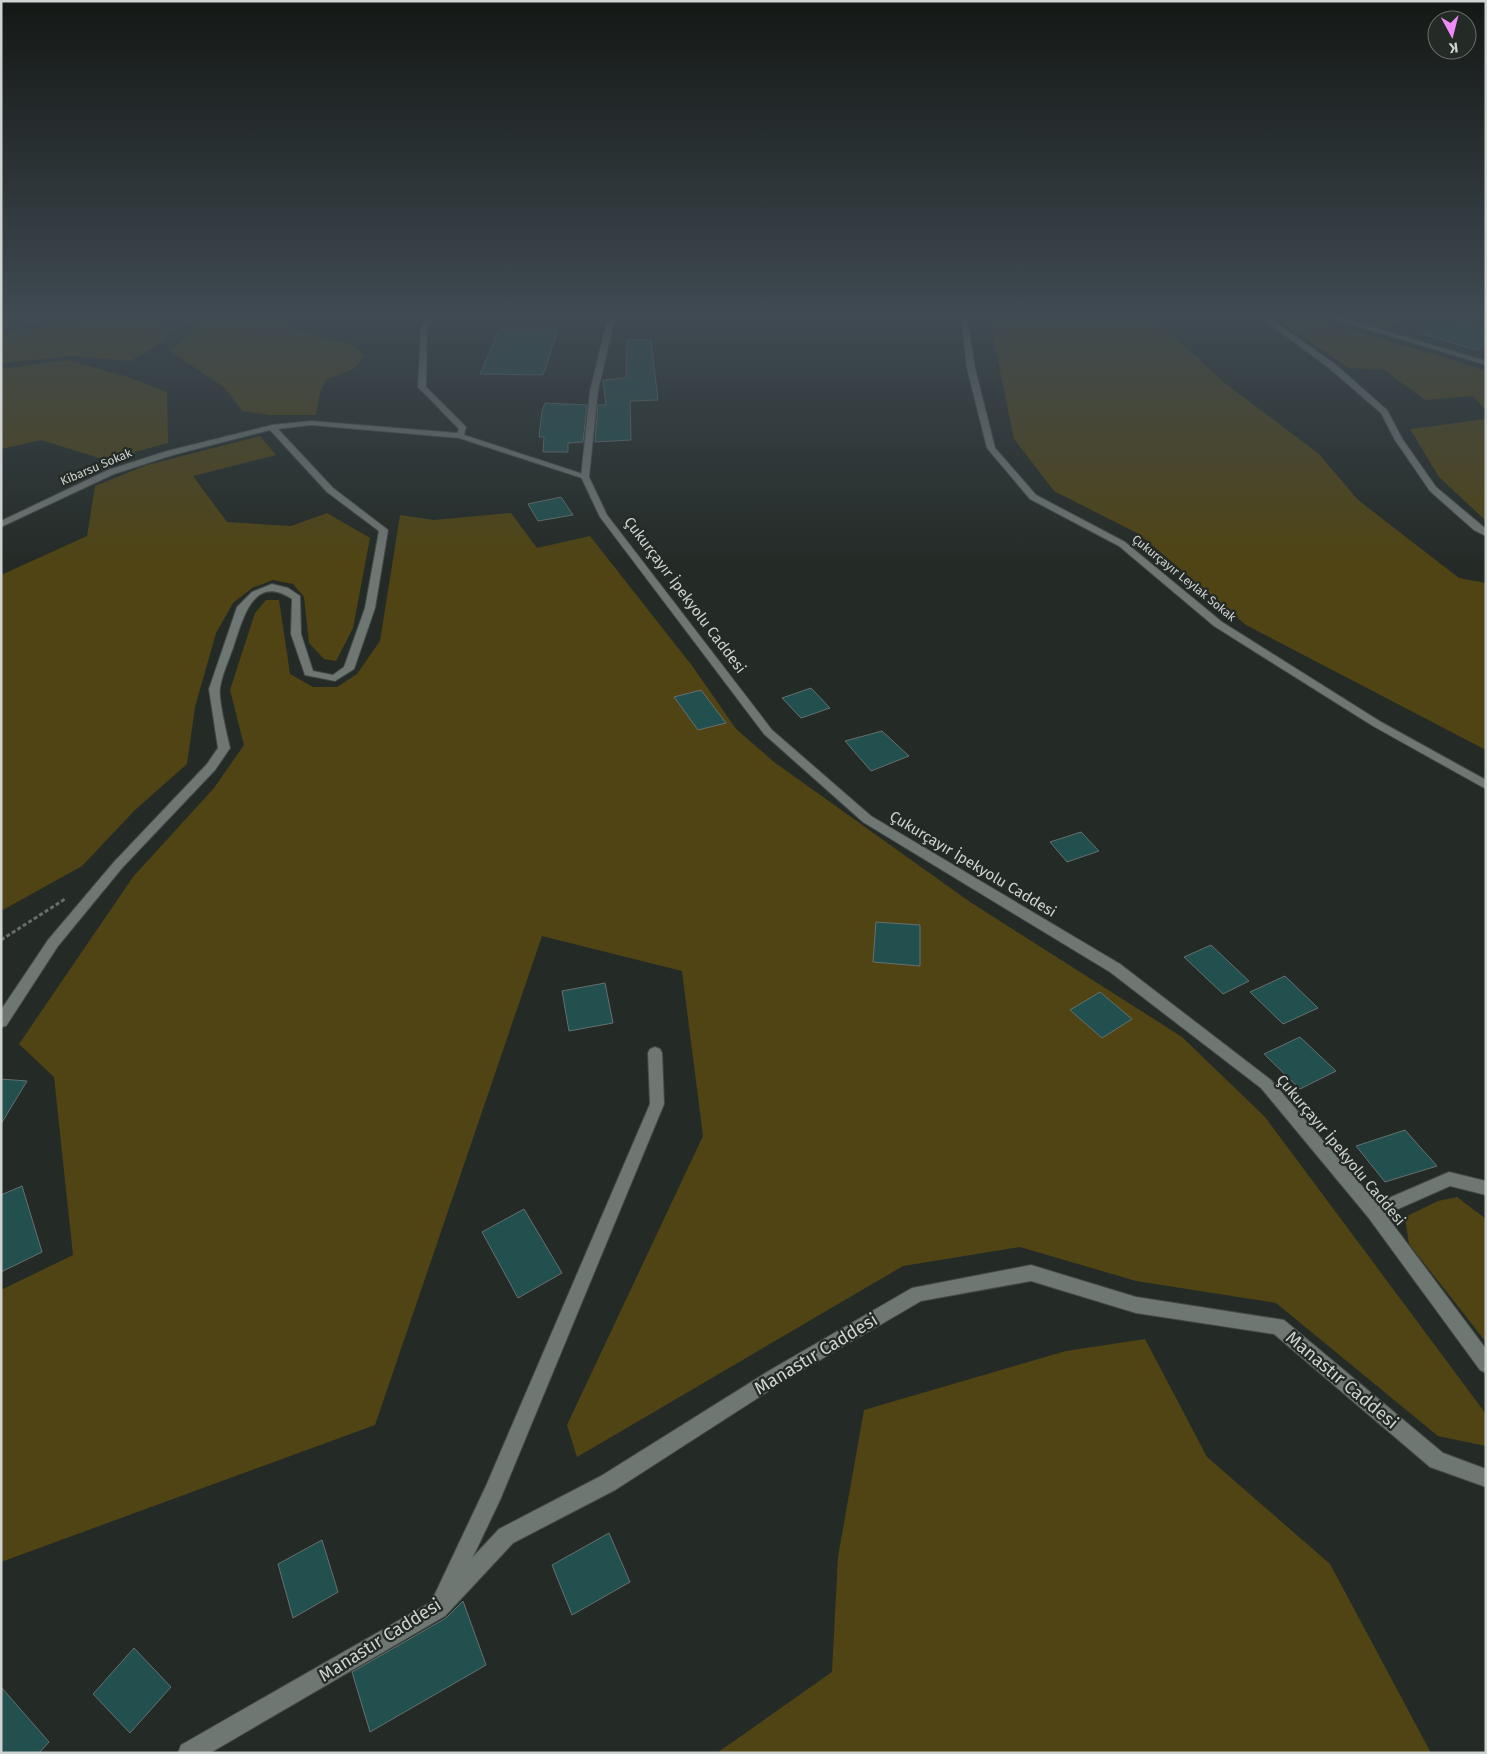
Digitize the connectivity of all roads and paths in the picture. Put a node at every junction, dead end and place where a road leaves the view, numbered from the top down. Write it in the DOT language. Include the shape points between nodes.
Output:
graph roads {
  1 [pos="434,399"];
  2 [pos="593,399"];
  3 [pos="979,399"];
  4 [pos="1369,399"];
  5 [pos="272,427"];
  6 [pos="460,436"];
  7 [pos="586,476"];
  8 [pos="1,524"];
  9 [pos="1486,533"];
  10 [pos="1486,786"];
  11 [pos="68,897"];
  12 [pos="1,940"];
  13 [pos="1,1022"];
  14 [pos="655,1053"];
  15 [pos="1486,1188"];
  16 [pos="1374,1212"];
  17 [pos="1486,1364"];
  18 [pos="1486,1478"];
  19 [pos="438,1609"];
  20 [pos="189,1753"];
  1 -- 6 [label="street" via="463,429"];
  2 -- 7 [label="street, Çukurçayır İpekyolu Caddesi"];
  3 -- 10 [label="street, Çukurçayır Leylak Sokak" via="991,448 1033,497 1122,544 1218,624 1377,724"];
  4 -- 9 [label="street" via="1384,412 1399,440 1433,488"];
  5 -- 6 [label="street, Kibarsu Sokak" via="311,423"];
  5 -- 8 [label="street, Kibarsu Sokak" via="110,472"];
  5 -- 13 [label="street" via="306,465 352,508 373,519 384,530 370,608 350,669 335,678 309,673 296,634 297,598 285,590 272,587 255,594 242,606 214,689 224,748 211,767 118,865 52,943"];
  6 -- 7 [label="street, Kibarsu Sokak"];
  7 -- 16 [label="street, Çukurçayır İpekyolu Caddesi" via="603,515 768,732 867,819 1115,968 1266,1084"];
  11 -- 12 [label="path"];
  14 -- 19 [label="street" via="657,1104 493,1493"];
  15 -- 16 [label="street" via="1449,1179"];
  16 -- 17 [label="street, Çukurçayır İpekyolu Caddesi"];
  18 -- 19 [label="street, Manastır Caddesi" via="1437,1460 1278,1326 1136,1305 1032,1273 918,1294 778,1375 608,1483 506,1536"];
  19 -- 20 [label="street, Manastır Caddesi"];
}
